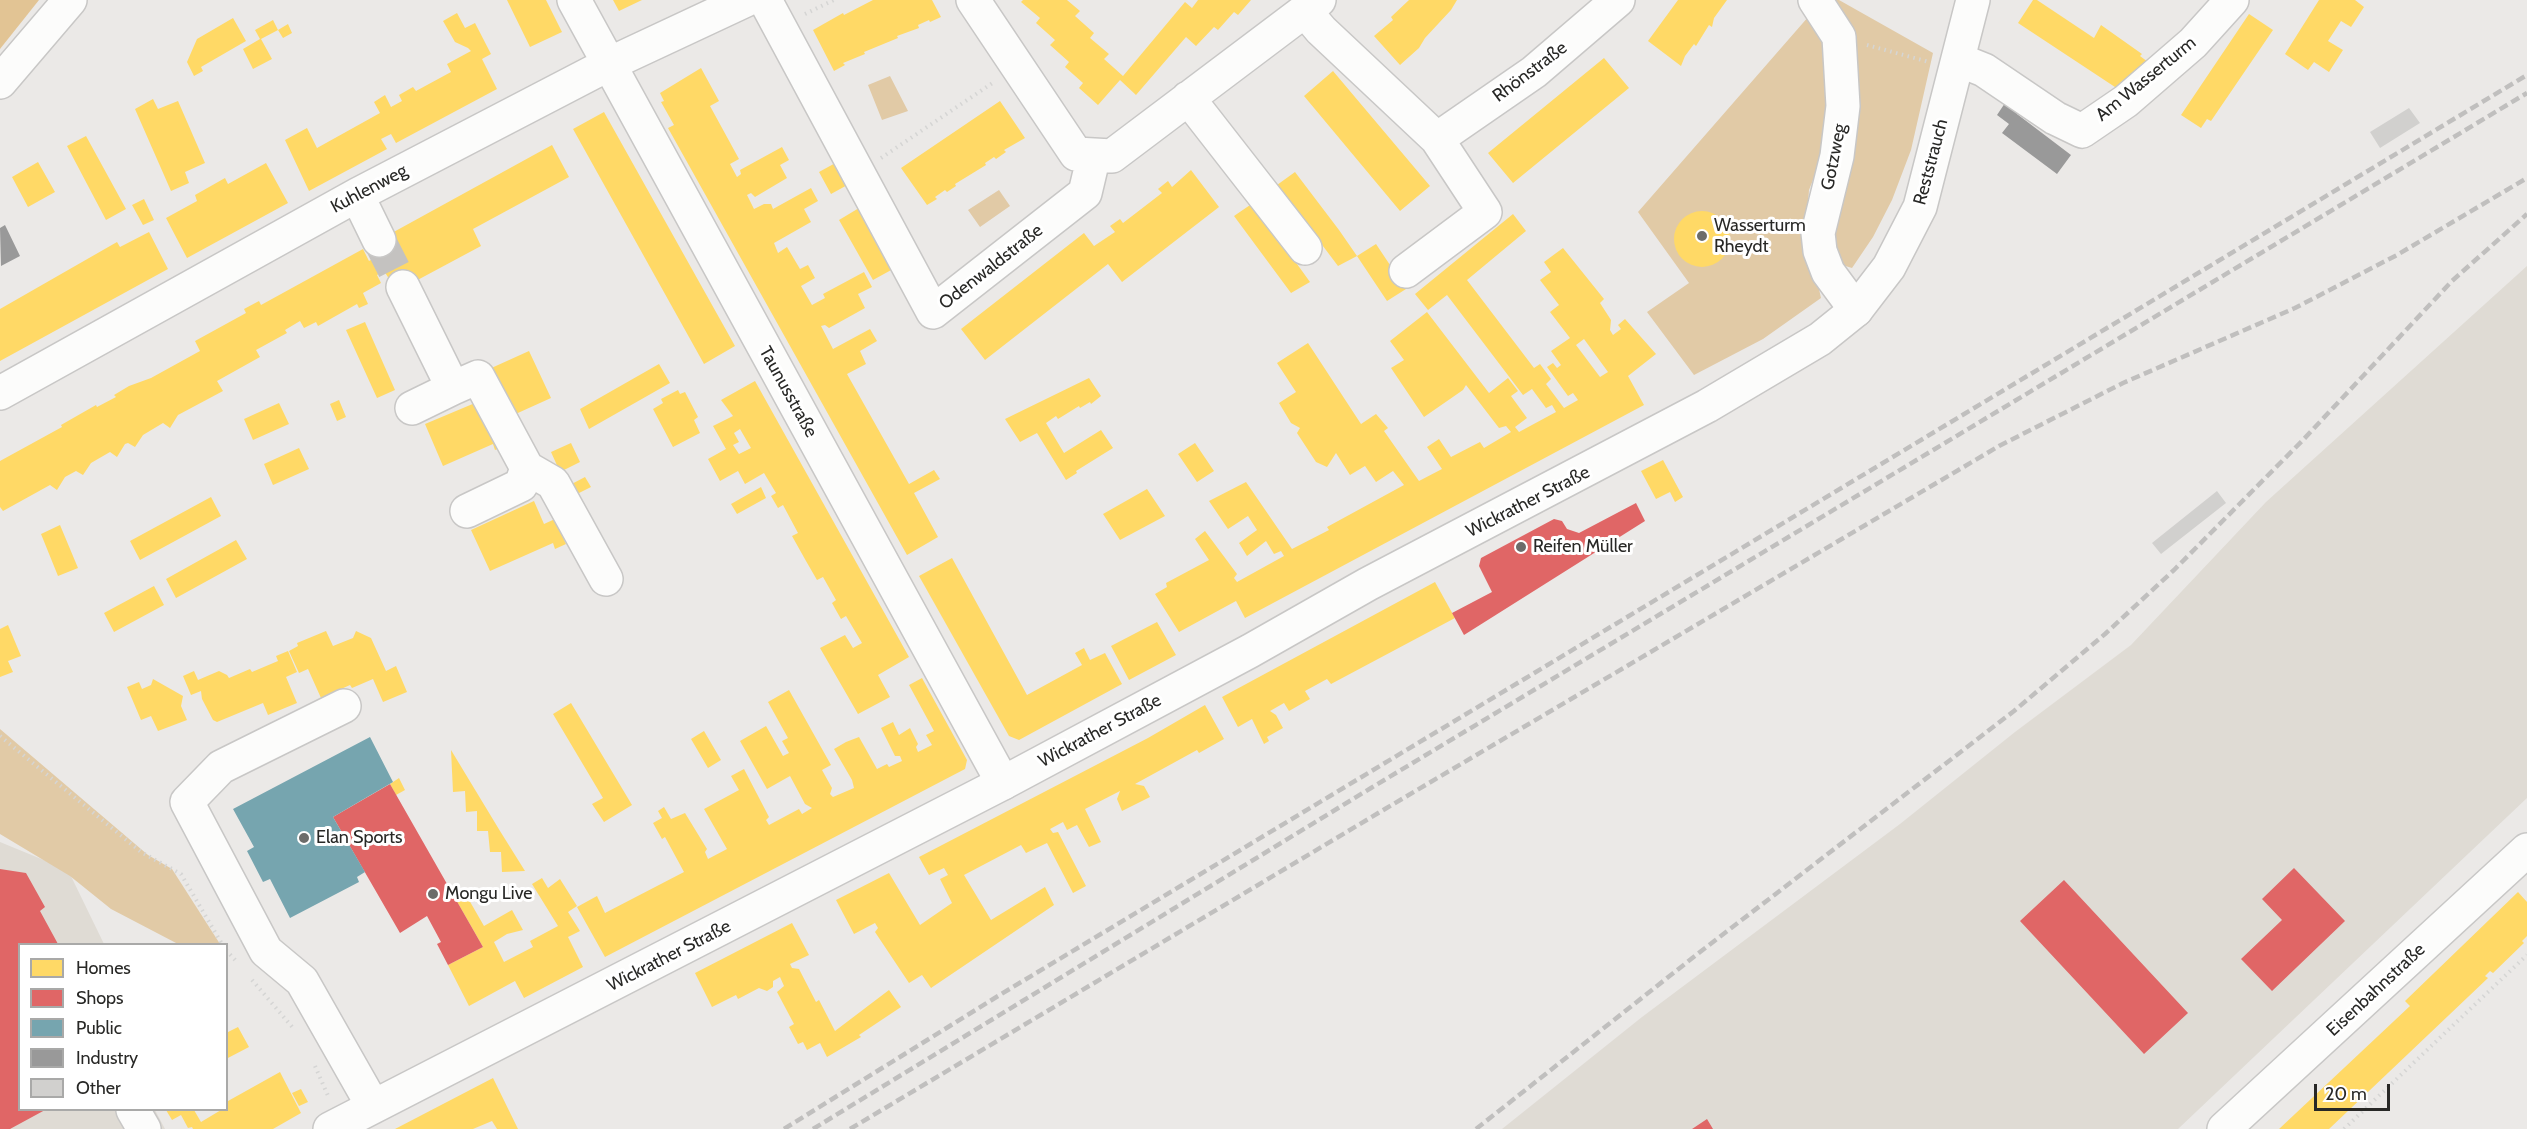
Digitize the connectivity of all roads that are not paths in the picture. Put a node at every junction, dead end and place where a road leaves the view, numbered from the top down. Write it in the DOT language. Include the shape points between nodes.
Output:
graph roads {
  1 [pos="70,0"];
  2 [pos="574,0"];
  3 [pos="746,0"];
  4 [pos="765,0"];
  5 [pos="973,0"];
  6 [pos="1618,0"];
  7 [pos="1815,0"];
  8 [pos="1973,0"];
  9 [pos="2232,0"];
  10 [pos="1312,6"];
  11 [pos="607,65"];
  12 [pos="1957,65"];
  13 [pos="0,82"];
  14 [pos="1188,99"];
  15 [pos="1437,139"];
  16 [pos="1094,155"];
  17 [pos="357,195"];
  18 [pos="379,240"];
  19 [pos="1305,248"];
  20 [pos="1406,271"];
  21 [pos="404,287"];
  22 [pos="1856,310"];
  23 [pos="453,388"];
  24 [pos="0,393"];
  25 [pos="412,408"];
  26 [pos="527,468"];
  27 [pos="466,511"];
  28 [pos="606,579"];
  29 [pos="344,706"];
  30 [pos="1003,783"];
  31 [pos="2527,850"];
  32 [pos="373,1106"];
  33 [pos="134,1111"];
  34 [pos="335,1126"];
  35 [pos="144,1129"];
  36 [pos="2224,1129"];
  1 -- 13 [label="street"];
  2 -- 11 [label="street, Taunusstraße"];
  3 -- 11 [label="street, Kuhlenweg"];
  4 -- 16 [label="street, Odenwaldstraße" via="933,312 1085,193"];
  5 -- 16 [label="street" via="1076,154"];
  6 -- 15 [label="street, Rhönstraße" via="1534,72"];
  7 -- 22 [label="street, Gotzweg" via="1839,37 1843,106 1838,156 1818,233 1820,251 1828,272"];
  8 -- 12 [label="street, Reststrauch"];
  9 -- 12 [label="street, Am Wasserturm" via="2185,50 2082,131 2055,118 1984,70"];
  10 -- 14 [label="street"];
  10 -- 15 [label="street" via="1321,30"];
  11 -- 17 [label="street, Kuhlenweg"];
  11 -- 30 [label="street, Taunusstraße"];
  12 -- 22 [label="street, Reststrauch" via="1920,207 1889,267"];
  14 -- 16 [label="street" via="1112,156"];
  14 -- 19 [label="street"];
  15 -- 20 [label="street" via="1485,212"];
  17 -- 18 [label="street"];
  17 -- 24 [label="street, Kuhlenweg"];
  21 -- 23 [label="street"];
  22 -- 30 [label="street, Wickrather Straße" via="1820,339 1707,406 1368,584"];
  23 -- 25 [label="street"];
  23 -- 26 [label="street" via="478,377"];
  26 -- 27 [label="street" via="521,485"];
  26 -- 28 [label="street" via="552,483"];
  29 -- 32 [label="street" via="221,767 187,802 266,951 302,981"];
  30 -- 32 [label="street, Wickrather Straße"];
  31 -- 36 [label="street, Eisenbahnstraße"];
  32 -- 34 [label="street, Wickrather Straße"];
  33 -- 35 [label="street"];
}
